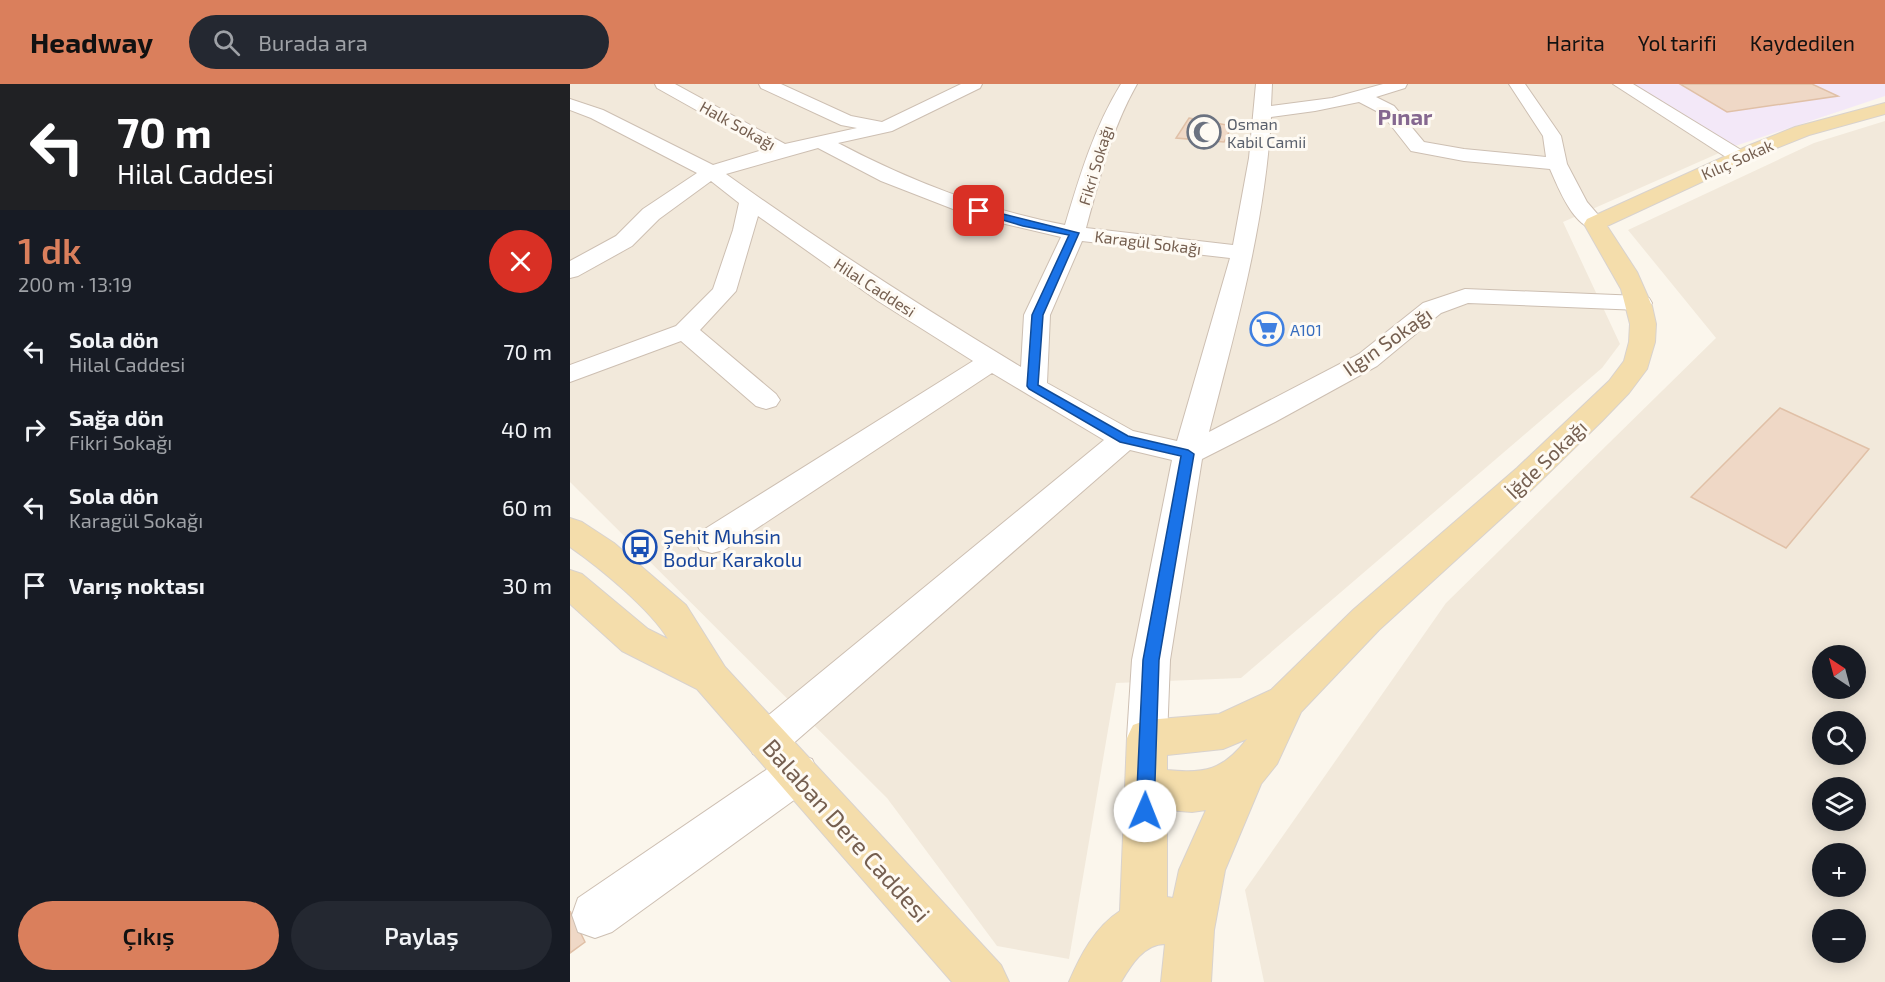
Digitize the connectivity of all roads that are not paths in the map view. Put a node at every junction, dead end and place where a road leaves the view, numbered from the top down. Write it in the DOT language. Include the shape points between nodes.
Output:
graph roads {
  1 [pos="663,84"];
  2 [pos="767,84"];
  3 [pos="974,84"];
  4 [pos="1129,84"];
  5 [pos="1264,84"];
  6 [pos="1399,84"];
  7 [pos="1517,84"];
  8 [pos="1621,84"];
  9 [pos="1645,84"];
  10 [pos="1363,98"];
  11 [pos="570,104"];
  12 [pos="1885,108"];
  13 [pos="1262,112"];
  14 [pos="886,127"];
  15 [pos="819,141"];
  16 [pos="782,150"];
  17 [pos="1748,153"];
  18 [pos="1557,164"];
  19 [pos="711,172"];
  20 [pos="750,201"];
  21 [pos="1595,224"];
  22 [pos="1074,233"];
  23 [pos="1243,253"];
  24 [pos="570,271"];
  25 [pos="1640,303"];
  26 [pos="685,332"];
  27 [pos="991,360"];
  28 [pos="570,374"];
  29 [pos="1033,386"];
  30 [pos="766,400"];
  31 [pos="1124,439"];
  32 [pos="1188,454"];
  33 [pos="570,530"];
  34 [pos="712,541"];
  35 [pos="576,594"];
  36 [pos="711,678"];
  37 [pos="1285,702"];
  38 [pos="1147,738"];
  39 [pos="766,741"];
  40 [pos="797,774"];
  41 [pos="1244,774"];
  42 [pos="1146,788"];
  43 [pos="595,915"];
  44 [pos="1143,923"];
  45 [pos="1190,930"];
  46 [pos="984,982"];
  47 [pos="1094,982"];
  48 [pos="1186,982"];
  1 -- 16 [label="street, Halk Sokağı"];
  2 -- 14 [label="street" via="847,121"];
  3 -- 14 [label="street"];
  4 -- 22 [label="street, Fikri Sokağı" via="1111,115"];
  5 -- 13 [label="street"];
  6 -- 10 [label="street"];
  7 -- 18 [label="street, İğde Sokağı" via="1552,136"];
  8 -- 17 [label="street"];
  9 -- 17 [label="street"];
  10 -- 13 [label="street"];
  10 -- 18 [label="street" via="1388,110 1418,147"];
  11 -- 19 [label="street, Hilal Caddesi"];
  12 -- 17 [label="main road, Kılıç Sokak" via="1802,131"];
  13 -- 23 [label="street" via="1259,158"];
  14 -- 15 [label="street"];
  15 -- 16 [label="street"];
  15 -- 22 [label="street, Karagül Sokağı" via="888,177 979,211"];
  16 -- 19 [label="street"];
  17 -- 21 [label="main road, Kılıç Sokak"];
  18 -- 21 [label="street, İğde Sokağı" via="1578,205"];
  19 -- 20 [label="street, Hilal Caddesi"];
  19 -- 24 [label="street" via="651,214 624,241"];
  20 -- 26 [label="street" via="724,291"];
  20 -- 27 [label="street, Hilal Caddesi" via="887,296"];
  21 -- 25 [label="main road, İğde Sokağı"];
  22 -- 23 [label="street, Karagül Sokağı"];
  22 -- 29 [label="street, Fikri Sokağı" via="1037,315"];
  23 -- 32 [label="street"];
  25 -- 32 [label="street, Ilgın Sokağı" via="1465,296 1432,308 1368,360"];
  25 -- 37 [label="main road, İğde Sokağı" via="1644,327 1637,362 1609,399 1520,485 1375,611"];
  26 -- 28 [label="street"];
  26 -- 30 [label="street"];
  27 -- 29 [label="street, Hilal Caddesi"];
  27 -- 34 [label="street"];
  29 -- 31 [label="street, Hilal Caddesi"];
  31 -- 32 [label="street, Hilal Caddesi"];
  31 -- 39 [label="street"];
  32 -- 38 [label="street" via="1151,660"];
  33 -- 36 [label="main road, Balaban Dere Caddesi" via="602,552 673,615"];
  35 -- 36 [label="main road, Balaban Dere Caddesi" via="635,640"];
  36 -- 39 [label="main road, Balaban Dere Caddesi"];
  37 -- 38 [label="main road" via="1223,731"];
  37 -- 41 [label="main road" via="1262,750"];
  38 -- 42 [label="main road"];
  39 -- 40 [label="main road, Balaban Dere Caddesi"];
  40 -- 43 [label="street"];
  40 -- 46 [label="main road, Balaban Dere Caddesi"];
  41 -- 42 [label="main road" via="1225,785 1192,792"];
  41 -- 45 [label="main road" via="1202,870"];
  42 -- 44 [label="main road"];
  44 -- 45 [label="main road" via="1169,920"];
  44 -- 47 [label="main road" via="1112,951"];
  45 -- 48 [label="main road"];
}
